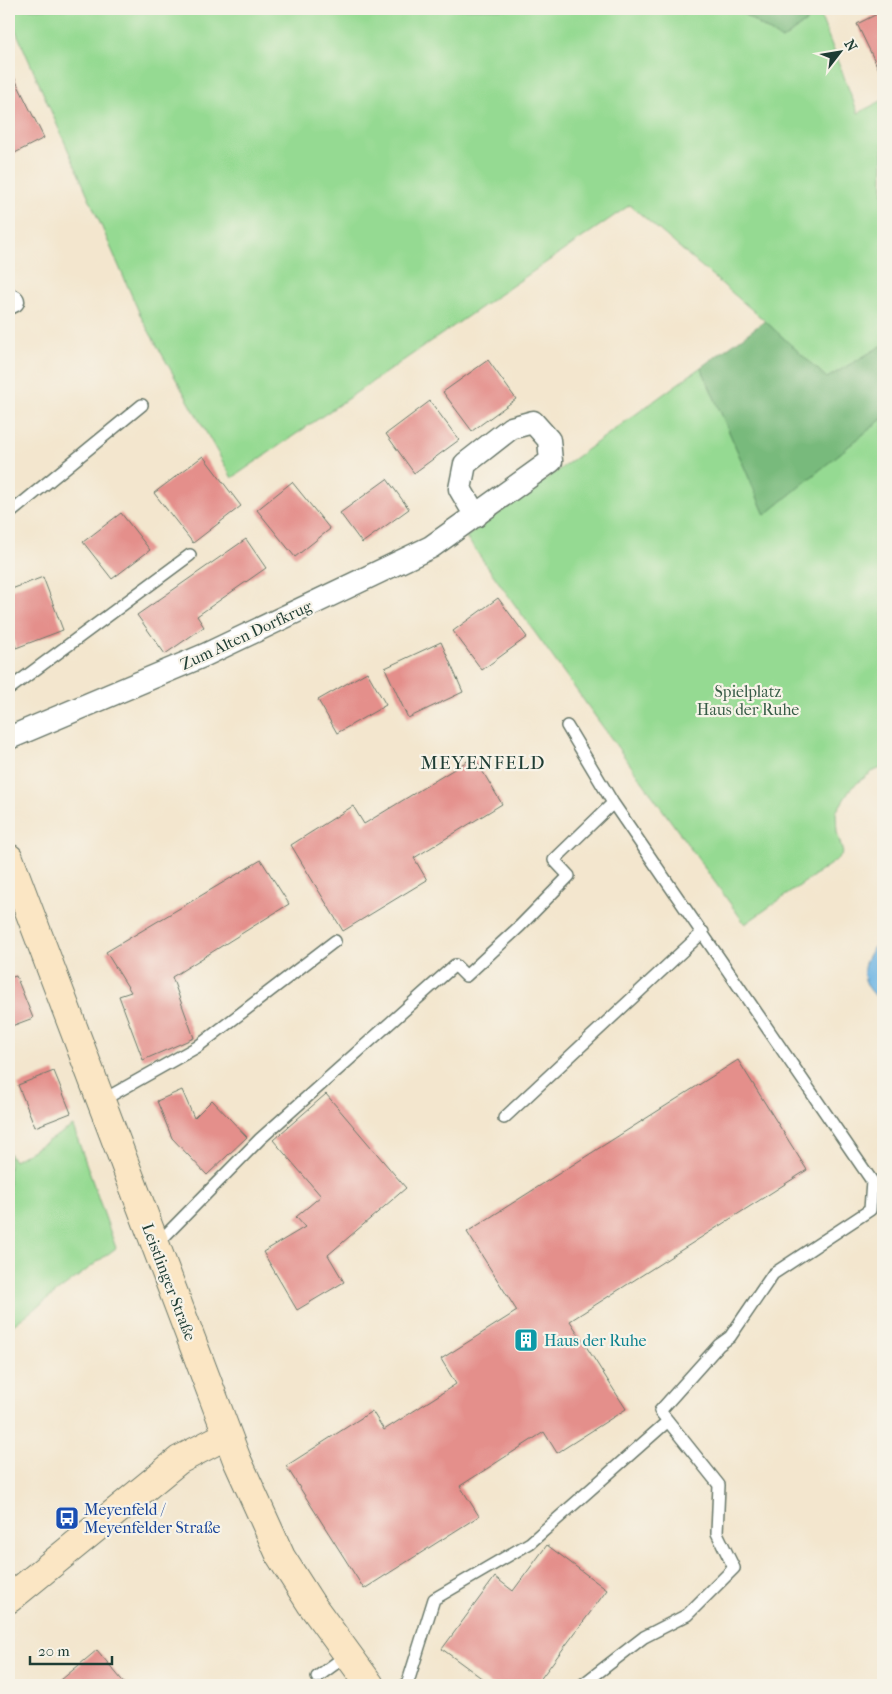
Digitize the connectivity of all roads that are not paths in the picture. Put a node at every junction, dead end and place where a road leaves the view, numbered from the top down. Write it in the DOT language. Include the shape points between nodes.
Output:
graph roads {
  1 [pos="142,405"];
  2 [pos="9,514"];
  3 [pos="476,516"];
  4 [pos="190,555"];
  5 [pos="9,689"];
  6 [pos="567,726"];
  7 [pos="9,738"];
  8 [pos="613,803"];
  9 [pos="9,858"];
  10 [pos="703,932"];
  11 [pos="335,940"];
  12 [pos="101,1101"];
  13 [pos="504,1118"];
  14 [pos="155,1245"];
  15 [pos="668,1421"];
  16 [pos="227,1435"];
  17 [pos="9,1599"];
  18 [pos="347,1655"];
  19 [pos="317,1677"];
  20 [pos="370,1685"];
  21 [pos="404,1685"];
  22 [pos="582,1685"];
  1 -- 2 [label="lane"];
  3 -- 7 [label="street, Zum Alten Dorfkrug" via="431,547 205,656"];
  4 -- 5 [label="lane"];
  6 -- 8 [label="lane"];
  8 -- 10 [label="lane"];
  8 -- 14 [label="lane" via="554,860 569,876 520,926 466,976 455,965 260,1139"];
  9 -- 12 [label="street, Leistlinger Straße"];
  10 -- 13 [label="lane"];
  10 -- 15 [label="lane" via="872,1181 870,1210 773,1274 730,1337 660,1411"];
  11 -- 12 [label="lane" via="197,1047"];
  12 -- 14 [label="street, Leistlinger Straße"];
  14 -- 16 [label="street, Leistlinger Straße"];
  15 -- 21 [label="lane" via="530,1543 434,1599 408,1682"];
  15 -- 22 [label="lane" via="720,1484 717,1532 734,1568 687,1615 644,1637"];
  16 -- 17 [label="street" via="180,1460"];
  16 -- 18 [label="street, Leistlinger Straße" via="282,1557"];
  18 -- 19 [label="lane"];
  18 -- 20 [label="street, Leistlinger Straße"];
}
